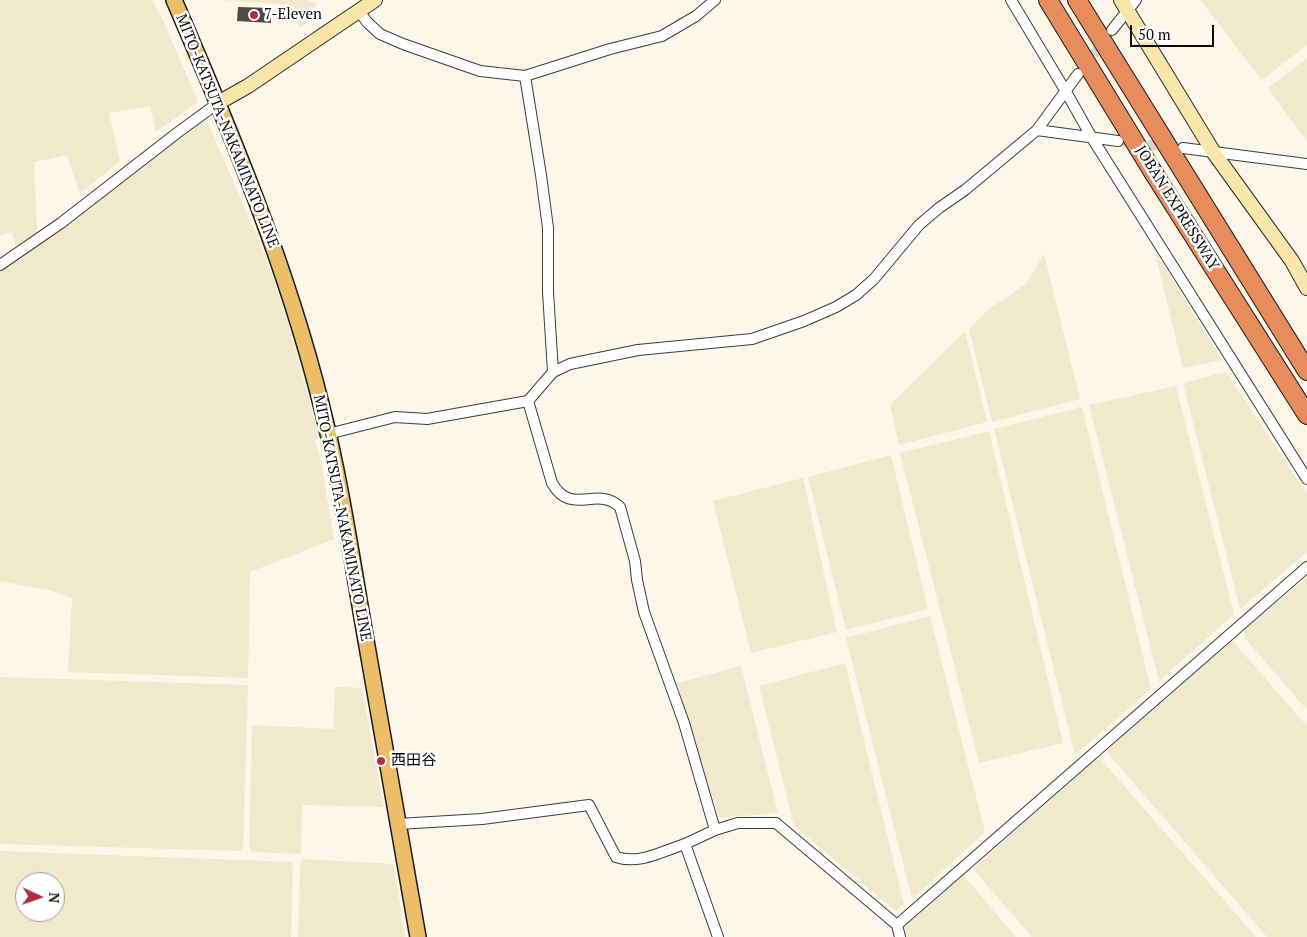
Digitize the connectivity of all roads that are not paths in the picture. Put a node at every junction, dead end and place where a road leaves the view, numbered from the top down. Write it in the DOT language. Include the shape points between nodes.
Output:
graph roads {
  1 [pos="174,0"];
  2 [pos="375,0"];
  3 [pos="715,0"];
  4 [pos="1011,0"];
  5 [pos="1048,0"];
  6 [pos="1077,0"];
  7 [pos="1128,3"];
  8 [pos="359,11"];
  9 [pos="1112,30"];
  10 [pos="1078,74"];
  11 [pos="525,76"];
  12 [pos="1065,90"];
  13 [pos="218,103"];
  14 [pos="1036,130"];
  15 [pos="1092,138"];
  16 [pos="1118,140"];
  17 [pos="1183,148"];
  18 [pos="1214,153"];
  19 [pos="1307,164"];
  20 [pos="0,265"];
  21 [pos="1307,288"];
  22 [pos="1307,371"];
  23 [pos="553,372"];
  24 [pos="528,401"];
  25 [pos="1307,415"];
  26 [pos="328,434"];
  27 [pos="1307,479"];
  28 [pos="1307,567"];
  29 [pos="398,824"];
  30 [pos="715,830"];
  31 [pos="685,844"];
  32 [pos="897,925"];
  33 [pos="418,937"];
  34 [pos="718,937"];
  35 [pos="900,937"];
  1 -- 13 [label="main road, MITO-KATSUTA-NAKAMINATO LINE"];
  2 -- 8 [label="street"];
  3 -- 11 [label="street" via="696,16 662,36"];
  4 -- 12 [label="street"];
  5 -- 25 [label="highway, JOBAN EXPRESSWAY"];
  6 -- 22 [label="highway, JOBAN EXPRESSWAY"];
  7 -- 9 [label="street"];
  7 -- 18 [label="street"];
  8 -- 11 [label="street" via="380,34 403,44 480,71"];
  8 -- 13 [label="street"];
  10 -- 12 [label="street"];
  11 -- 23 [label="street" via="548,228"];
  12 -- 14 [label="street"];
  12 -- 15 [label="street"];
  13 -- 20 [label="street"];
  13 -- 26 [label="main road, MITO-KATSUTA-NAKAMINATO LINE" via="290,295"];
  14 -- 15 [label="street"];
  14 -- 23 [label="street" via="919,225 874,279 836,307 752,339 629,352 570,364"];
  15 -- 16 [label="street"];
  15 -- 27 [label="street"];
  17 -- 18 [label="street"];
  18 -- 19 [label="street"];
  18 -- 21 [label="street" via="1292,261"];
  23 -- 24 [label="street"];
  24 -- 26 [label="street" via="428,419 395,417"];
  24 -- 30 [label="street" via="552,483 558,493 576,500 605,498 620,507 635,561 644,612 684,723"];
  26 -- 29 [label="main road, MITO-KATSUTA-NAKAMINATO LINE" via="348,531"];
  28 -- 32 [label="street"];
  29 -- 31 [label="street" via="482,819 589,805 616,857 637,860"];
  29 -- 33 [label="main road, MITO-KATSUTA-NAKAMINATO LINE"];
  30 -- 31 [label="street"];
  30 -- 32 [label="street" via="738,823 776,823"];
  31 -- 34 [label="street"];
  32 -- 35 [label="street"];
}
